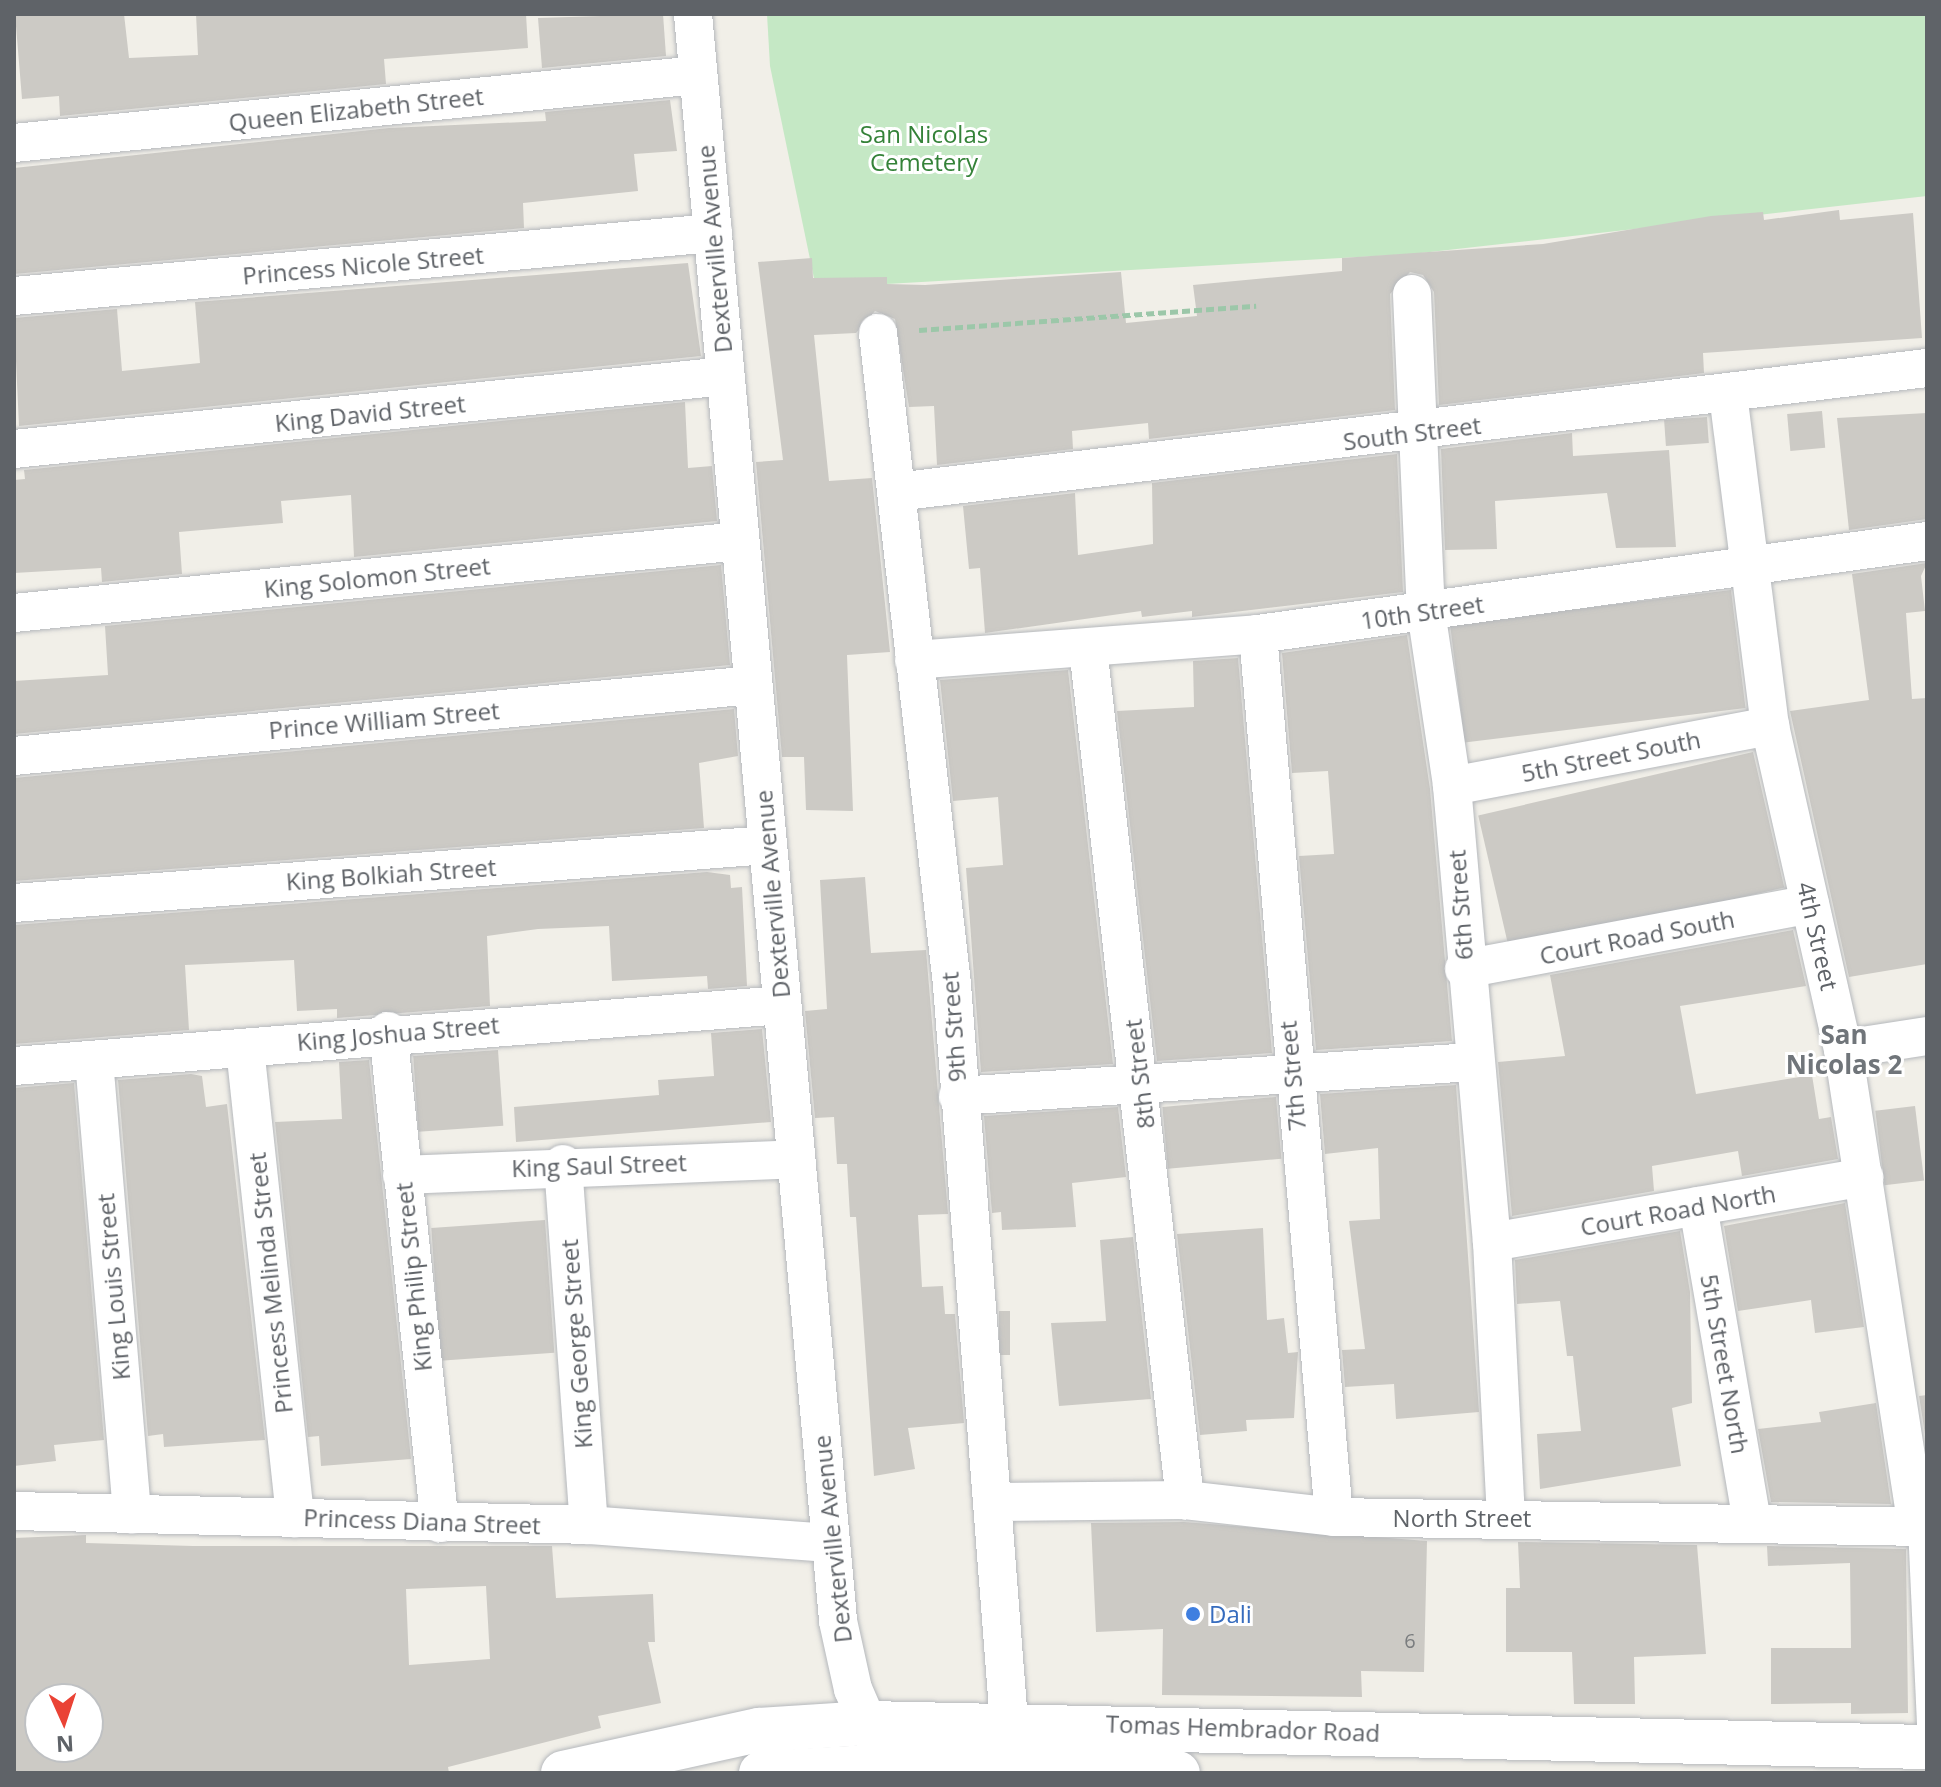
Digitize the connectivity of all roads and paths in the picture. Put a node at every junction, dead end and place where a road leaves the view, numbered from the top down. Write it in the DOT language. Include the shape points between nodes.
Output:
graph roads {
  1 [pos="693,14"];
  2 [pos="698,75"];
  3 [pos="14,143"];
  4 [pos="713,233"];
  5 [pos="1412,294"];
  6 [pos="14,296"];
  7 [pos="1256,306"];
  8 [pos="878,333"];
  9 [pos="1927,368"];
  10 [pos="725,376"];
  11 [pos="1728,394"];
  12 [pos="1424,432"];
  13 [pos="14,449"];
  14 [pos="896,492"];
  15 [pos="740,541"];
  16 [pos="1927,541"];
  17 [pos="1746,565"];
  18 [pos="1426,611"];
  19 [pos="14,613"];
  20 [pos="1258,634"];
  21 [pos="1088,648"];
  22 [pos="914,660"];
  23 [pos="753,685"];
  24 [pos="1770,726"];
  25 [pos="14,756"];
  26 [pos="1452,786"];
  27 [pos="768,845"];
  28 [pos="14,903"];
  29 [pos="1810,904"];
  30 [pos="1464,969"];
  31 [pos="782,1005"];
  32 [pos="388,1031"];
  33 [pos="1927,1036"];
  34 [pos="245,1048"];
  35 [pos="1843,1049"];
  36 [pos="94,1060"];
  37 [pos="1472,1062"];
  38 [pos="14,1066"];
  39 [pos="1292,1079"];
  40 [pos="1141,1084"];
  41 [pos="958,1096"];
  42 [pos="796,1159"];
  43 [pos="563,1164"];
  44 [pos="402,1175"];
  45 [pos="1864,1177"];
  46 [pos="1698,1206"];
  47 [pos="1492,1242"];
  48 [pos="1185,1500"];
  49 [pos="997,1502"];
  50 [pos="14,1511"];
  51 [pos="132,1514"];
  52 [pos="1334,1517"];
  53 [pos="295,1518"];
  54 [pos="1506,1518"];
  55 [pos="1752,1522"];
  56 [pos="440,1523"];
  57 [pos="589,1525"];
  58 [pos="1922,1527"];
  59 [pos="830,1543"];
  60 [pos="1009,1722"];
  61 [pos="868,1723"];
  62 [pos="1927,1747"];
  63 [pos="651,1761"];
  64 [pos="889,1770"];
  65 [pos="563,1773"];
  66 [pos="761,1773"];
  67 [pos="1178,1773"];
  1 -- 2 [label="street, Dexterville Avenue"];
  2 -- 3 [label="street, Queen Elizabeth Street"];
  2 -- 4 [label="street, Dexterville Avenue"];
  4 -- 6 [label="street, Princess Nicole Street"];
  4 -- 10 [label="street, Dexterville Avenue"];
  5 -- 12 [label="street, 6th Street"];
  7 -- 8 [label="path"];
  8 -- 14 [label="street, 9th Street"];
  9 -- 11 [label="street, South Street"];
  10 -- 13 [label="street, King David Street"];
  10 -- 15 [label="street, Dexterville Avenue"];
  11 -- 12 [label="street, South Street"];
  11 -- 17 [label="street, 4th Street"];
  12 -- 14 [label="street, South Street"];
  12 -- 18 [label="street, 6th Street"];
  14 -- 22 [label="street, 9th Street"];
  15 -- 19 [label="street, King Solomon Street"];
  15 -- 23 [label="street, Dexterville Avenue"];
  16 -- 17 [label="street, 10th Street"];
  17 -- 18 [label="street, 10th Street"];
  17 -- 24 [label="street, 4th Street"];
  18 -- 20 [label="street, 10th Street"];
  18 -- 26 [label="street, 6th Street"];
  20 -- 21 [label="street, 10th Street"];
  20 -- 39 [label="street, 7th Street"];
  21 -- 22 [label="street, 10th Street"];
  21 -- 40 [label="street, 8th Street"];
  22 -- 41 [label="street, 9th Street"];
  23 -- 25 [label="street, Prince William Street"];
  23 -- 27 [label="street, Dexterville Avenue"];
  24 -- 26 [label="street, 5th Street South"];
  24 -- 29 [label="street, 4th Street"];
  26 -- 30 [label="street, 6th Street"];
  27 -- 28 [label="street, King Bolkiah Street"];
  27 -- 31 [label="street, Dexterville Avenue"];
  29 -- 30 [label="street, Court Road South"];
  29 -- 35 [label="street, 4th Street"];
  30 -- 37 [label="street, 6th Street"];
  31 -- 32 [label="street, King Joshua Street"];
  31 -- 42 [label="street, Dexterville Avenue"];
  32 -- 34 [label="street, King Joshua Street"];
  32 -- 44 [label="street, King Philip Street"];
  33 -- 35 [label="street"];
  34 -- 36 [label="street, King Joshua Street"];
  34 -- 53 [label="street, Princess Melinda Street"];
  35 -- 45 [label="street, 4th Street"];
  36 -- 38 [label="street, King Joshua Street"];
  36 -- 51 [label="street, King Louis Street"];
  37 -- 39 [label="street"];
  37 -- 47 [label="street, 6th Street"];
  39 -- 40 [label="street"];
  39 -- 52 [label="street, 7th Street"];
  40 -- 41 [label="street"];
  40 -- 48 [label="street, 8th Street"];
  41 -- 49 [label="street, 9th Street"];
  42 -- 43 [label="street, King Saul Street"];
  42 -- 59 [label="street, Dexterville Avenue"];
  43 -- 44 [label="street, King Saul Street"];
  43 -- 57 [label="street, King George Street"];
  44 -- 56 [label="street, King Philip Street"];
  45 -- 46 [label="street, Court Road North"];
  45 -- 58 [label="street, 4th Street"];
  46 -- 47 [label="street, Court Road North"];
  46 -- 55 [label="street, 5th Street North"];
  47 -- 54 [label="street, 6th Street"];
  48 -- 49 [label="street, North Street"];
  48 -- 52 [label="street, North Street"];
  49 -- 60 [label="street, 9th Street"];
  50 -- 51 [label="street, Princess Diana Street"];
  51 -- 53 [label="street, Princess Diana Street"];
  52 -- 54 [label="street, North Street"];
  53 -- 56 [label="street, Princess Diana Street"];
  54 -- 55 [label="street, North Street"];
  55 -- 58 [label="street, North Street"];
  56 -- 57 [label="street, Princess Diana Street"];
  57 -- 59 [label="street, Princess Diana Street"];
  58 -- 62 [label="lane"];
  59 -- 61 [label="street, Dexterville Avenue" via="842,1642"];
  60 -- 61 [label="street, Tomas Hembrador Road"];
  60 -- 62 [label="street, Tomas Hembrador Road"];
  61 -- 63 [label="street, Tomas Hembrador Road" via="759,1730"];
  61 -- 64 [label="street, Dexterville Avenue"];
  63 -- 65 [label="street, Tomas Hembrador Road"];
  64 -- 66 [label="street, Tomas Hembrador Road"];
  64 -- 67 [label="street, Tomas Hembrador Road"];
}
